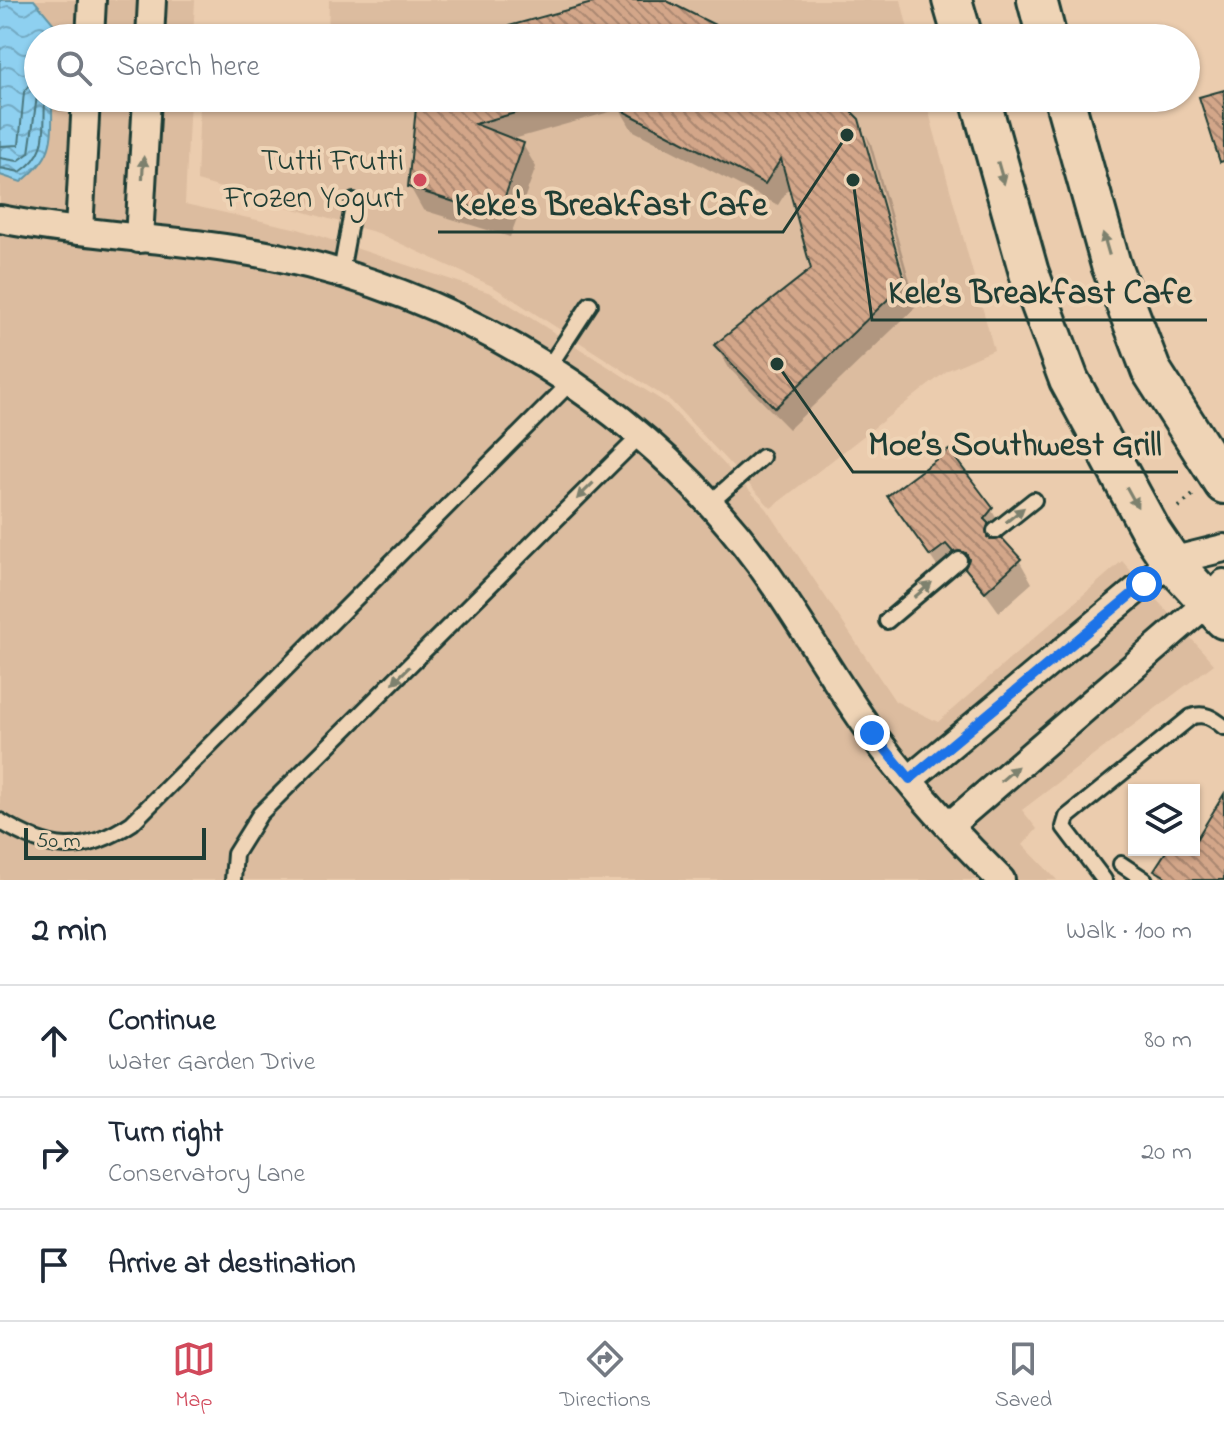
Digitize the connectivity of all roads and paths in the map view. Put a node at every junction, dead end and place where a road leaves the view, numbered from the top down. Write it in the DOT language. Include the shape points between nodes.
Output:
graph roads {
  1 [pos="92,0"];
  2 [pos="152,0"];
  3 [pos="952,0"];
  4 [pos="1037,0"];
  5 [pos="91,24"];
  6 [pos="151,24"];
  7 [pos="959,24"];
  8 [pos="1043,24"];
  9 [pos="85,112"];
  10 [pos="146,112"];
  11 [pos="984,112"];
  12 [pos="1068,112"];
  13 [pos="354,201"];
  14 [pos="0,219"];
  15 [pos="79,231"];
  16 [pos="139,239"];
  17 [pos="341,272"];
  18 [pos="590,304"];
  19 [pos="548,368"];
  20 [pos="571,382"];
  21 [pos="640,436"];
  22 [pos="762,457"];
  23 [pos="1224,484"];
  24 [pos="1034,500"];
  25 [pos="710,503"];
  26 [pos="995,531"];
  27 [pos="1224,548"];
  28 [pos="959,560"];
  29 [pos="1171,561"];
  30 [pos="1218,602"];
  31 [pos="887,621"];
  32 [pos="1224,727"];
  33 [pos="910,779"];
  34 [pos="0,821"];
  35 [pos="950,825"];
  36 [pos="1121,864"];
  37 [pos="233,880"];
  38 [pos="1001,880"];
  39 [pos="1104,880"];
  40 [pos="1145,880"];
  1 -- 5 [label="street"];
  2 -- 6 [label="street"];
  3 -- 7 [label="main road"];
  4 -- 8 [label="main road"];
  9 -- 15 [label="street"];
  16 -- 10 [label="street, one-way"];
  11 -- 29 [label="main road, one-way" via="1029,273 1069,380"];
  23 -- 12 [label="main road, one-way" via="1151,370 1111,265"];
  13 -- 17 [label="lane"];
  14 -- 15 [label="street"];
  15 -- 16 [label="street"];
  16 -- 17 [label="street" via="274,256"];
  17 -- 19 [label="street" via="452,315"];
  18 -- 19 [label="lane"];
  19 -- 20 [label="street"];
  20 -- 21 [label="street"];
  20 -- 34 [label="lane" via="132,823 94,844 62,848 38,843"];
  21 -- 25 [label="street"];
  21 -- 37 [label="lane, one-way" via="260,814 235,854"];
  22 -- 25 [label="lane"];
  26 -- 24 [label="lane, one-way"];
  25 -- 33 [label="street" via="759,562 872,733"];
  27 -- 29 [label="street"];
  31 -- 28 [label="lane, one-way"];
  29 -- 30 [label="main road"];
  29 -- 33 [label="street"];
  35 -- 30 [label="street, one-way"];
  32 -- 39 [label="lane" via="1210,717 1191,717 1067,817 1064,827"];
  33 -- 35 [label="street"];
  35 -- 38 [label="street"];
  36 -- 40 [label="lane"];
}
